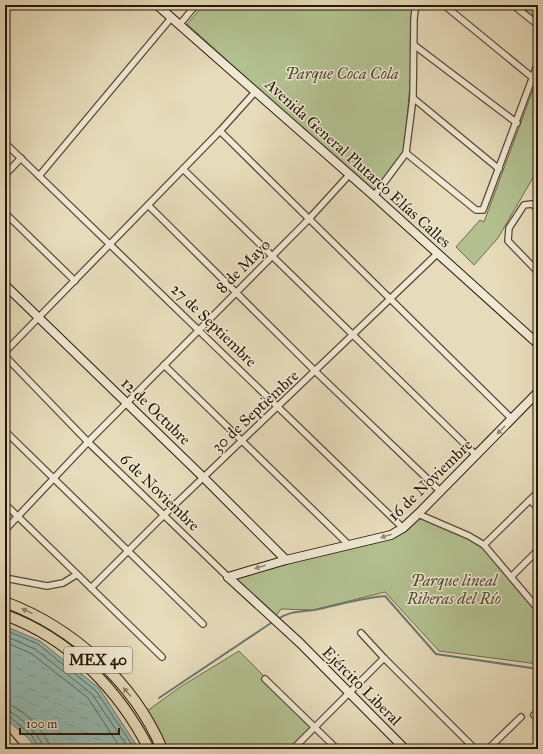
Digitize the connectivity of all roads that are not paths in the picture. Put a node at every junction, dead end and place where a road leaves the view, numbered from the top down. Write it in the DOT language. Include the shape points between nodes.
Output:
graph roads {
  1 [pos="157,5"];
  2 [pos="196,5"];
  3 [pos="419,5"];
  4 [pos="444,5"];
  5 [pos="513,5"];
  6 [pos="172,17"];
  7 [pos="180,24"];
  8 [pos="538,25"];
  9 [pos="414,45"];
  10 [pos="538,63"];
  11 [pos="532,78"];
  12 [pos="256,91"];
  13 [pos="414,98"];
  14 [pos="516,123"];
  15 [pos="220,131"];
  16 [pos="5,143"];
  17 [pos="406,153"];
  18 [pos="20,158"];
  19 [pos="183,169"];
  20 [pos="499,169"];
  21 [pos="5,175"];
  22 [pos="349,175"];
  23 [pos="39,176"];
  24 [pos="374,196"];
  25 [pos="148,205"];
  26 [pos="538,209"];
  27 [pos="5,213"];
  28 [pos="308,220"];
  29 [pos="110,244"];
  30 [pos="438,253"];
  31 [pos="271,256"];
  32 [pos="538,272"];
  33 [pos="75,281"];
  34 [pos="5,285"];
  35 [pos="235,293"];
  36 [pos="389,300"];
  37 [pos="39,318"];
  38 [pos="200,329"];
  39 [pos="352,336"];
  40 [pos="538,344"];
  41 [pos="5,352"];
  42 [pos="5,356"];
  43 [pos="164,365"];
  44 [pos="315,371"];
  45 [pos="538,392"];
  46 [pos="127,403"];
  47 [pos="278,406"];
  48 [pos="512,419"];
  49 [pos="5,431"];
  50 [pos="243,440"];
  51 [pos="88,442"];
  52 [pos="476,455"];
  53 [pos="203,477"];
  54 [pos="54,479"];
  55 [pos="440,491"];
  56 [pos="538,492"];
  57 [pos="530,500"];
  58 [pos="5,504"];
  59 [pos="538,508"];
  60 [pos="418,514"];
  61 [pos="163,516"];
  62 [pos="18,517"];
  63 [pos="403,528"];
  64 [pos="5,530"];
  65 [pos="349,545"];
  66 [pos="484,545"];
  67 [pos="538,550"];
  68 [pos="127,551"];
  69 [pos="286,560"];
  70 [pos="76,575"];
  71 [pos="228,577"];
  72 [pos="511,577"];
  73 [pos="5,578"];
  74 [pos="91,588"];
  75 [pos="5,602"];
  76 [pos="538,609"];
  77 [pos="5,615"];
  78 [pos="203,624"];
  79 [pos="361,633"];
  80 [pos="300,643"];
  81 [pos="162,657"];
  82 [pos="384,658"];
  83 [pos="265,679"];
  84 [pos="350,694"];
  85 [pos="521,717"];
  86 [pos="315,727"];
  87 [pos="5,736"];
  88 [pos="16,749"];
  89 [pos="150,749"];
  90 [pos="162,749"];
  91 [pos="293,749"];
  92 [pos="337,749"];
  93 [pos="405,749"];
  94 [pos="475,749"];
  95 [pos="488,749"];
  1 -- 6 [label="street, Avenida General Plutarco Elías Calles"];
  2 -- 7 [label="street"];
  3 -- 9 [label="street" via="415,10"];
  4 -- 11 [label="street"];
  5 -- 8 [label="street"];
  6 -- 7 [label="street, Avenida General Plutarco Elías Calles"];
  6 -- 23 [label="street"];
  7 -- 12 [label="street, Avenida General Plutarco Elías Calles"];
  9 -- 13 [label="street"];
  9 -- 14 [label="street"];
  10 -- 11 [label="street"];
  11 -- 14 [label="street"];
  12 -- 15 [label="street"];
  12 -- 22 [label="street, Avenida General Plutarco Elías Calles"];
  13 -- 17 [label="street"];
  13 -- 20 [label="street"];
  14 -- 20 [label="street"];
  15 -- 19 [label="street"];
  15 -- 28 [label="street"];
  16 -- 18 [label="street, 27 de Septiembre"];
  17 -- 20 [label="street" via="480,211 485,208"];
  17 -- 24 [label="street"];
  18 -- 21 [label="street"];
  18 -- 23 [label="street, 27 de Septiembre"];
  19 -- 25 [label="street"];
  19 -- 31 [label="street"];
  22 -- 24 [label="street, Avenida General Plutarco Elías Calles"];
  22 -- 28 [label="street, 8 de Mayo"];
  23 -- 29 [label="street, 27 de Septiembre"];
  24 -- 30 [label="street, Avenida General Plutarco Elías Calles"];
  25 -- 29 [label="street"];
  25 -- 35 [label="street"];
  26 -- 32 [label="street" via="532,204 526,204 520,210 509,228 508,241"];
  27 -- 33 [label="street"];
  28 -- 31 [label="street, 8 de Mayo"];
  28 -- 36 [label="street"];
  29 -- 33 [label="street"];
  29 -- 38 [label="street, 27 de Septiembre"];
  30 -- 36 [label="street, 30 de Septiembre"];
  30 -- 40 [label="street, Avenida General Plutarco Elías Calles"];
  31 -- 35 [label="street, 8 de Mayo"];
  31 -- 39 [label="street"];
  33 -- 37 [label="street"];
  34 -- 37 [label="street, 12 de Octubre"];
  35 -- 38 [label="street, 8 de Mayo"];
  35 -- 44 [label="street"];
  36 -- 39 [label="street, 30 de Septiembre"];
  36 -- 48 [label="street"];
  37 -- 41 [label="street"];
  37 -- 46 [label="street, 12 de Octubre"];
  38 -- 43 [label="street, 8 de Mayo"];
  38 -- 47 [label="street, 27 de Septiembre"];
  39 -- 44 [label="street, 30 de Septiembre"];
  39 -- 52 [label="street"];
  42 -- 51 [label="street, 6 de Noviembre"];
  43 -- 46 [label="street, 8 de Mayo"];
  43 -- 50 [label="street"];
  44 -- 47 [label="street, 30 de Septiembre"];
  44 -- 55 [label="street"];
  45 -- 48 [label="street, 16 de Noviembre"];
  46 -- 51 [label="street, 8 de Mayo"];
  46 -- 53 [label="street, 12 de Octubre"];
  47 -- 50 [label="street, 30 de Septiembre"];
  47 -- 63 [label="street, 27 de Septiembre"];
  48 -- 52 [label="street, 16 de Noviembre, one-way"];
  49 -- 54 [label="street"];
  50 -- 53 [label="street, 30 de Septiembre"];
  50 -- 65 [label="street"];
  51 -- 54 [label="street, 8 de Mayo"];
  51 -- 61 [label="street, 6 de Noviembre"];
  52 -- 55 [label="street, 16 de Noviembre"];
  53 -- 61 [label="street, 30 de Septiembre"];
  53 -- 69 [label="street, 12 de Octubre"];
  54 -- 62 [label="street, 8 de Mayo"];
  54 -- 68 [label="street"];
  55 -- 60 [label="street, 16 de Noviembre"];
  56 -- 57 [label="street"];
  57 -- 59 [label="street"];
  57 -- 66 [label="street"];
  58 -- 62 [label="street"];
  60 -- 63 [label="street, 16 de Noviembre"];
  60 -- 66 [label="street"];
  61 -- 68 [label="street, 30 de Septiembre"];
  61 -- 71 [label="street, 6 de Noviembre"];
  62 -- 64 [label="street, 8 de Mayo"];
  62 -- 70 [label="street"];
  63 -- 65 [label="street, 16 de Noviembre, one-way" via="390,535"];
  65 -- 69 [label="street, 16 de Noviembre"];
  66 -- 72 [label="street"];
  67 -- 72 [label="street"];
  68 -- 74 [label="street, 30 de Septiembre"];
  68 -- 78 [label="street"];
  69 -- 71 [label="street, 16 de Noviembre, one-way"];
  70 -- 73 [label="street" via="56,585"];
  70 -- 74 [label="street"];
  71 -- 80 [label="street, 6 de Noviembre"];
  72 -- 76 [label="street"];
  74 -- 81 [label="street"];
  90 -- 75 [label="highway, MEX 40, one-way" via="147,720 114,676 62,631"];
  77 -- 89 [label="highway, MEX 40" via="40,632 88,668 122,704"];
  79 -- 82 [label="street"];
  80 -- 84 [label="street, Ejército Liberal"];
  82 -- 84 [label="street"];
  82 -- 94 [label="street"];
  83 -- 86 [label="street"];
  84 -- 86 [label="street"];
  84 -- 93 [label="street, Ejército Liberal"];
  85 -- 95 [label="street"];
  86 -- 91 [label="street"];
  86 -- 92 [label="street"];
  87 -- 88 [label="highway"];
}
